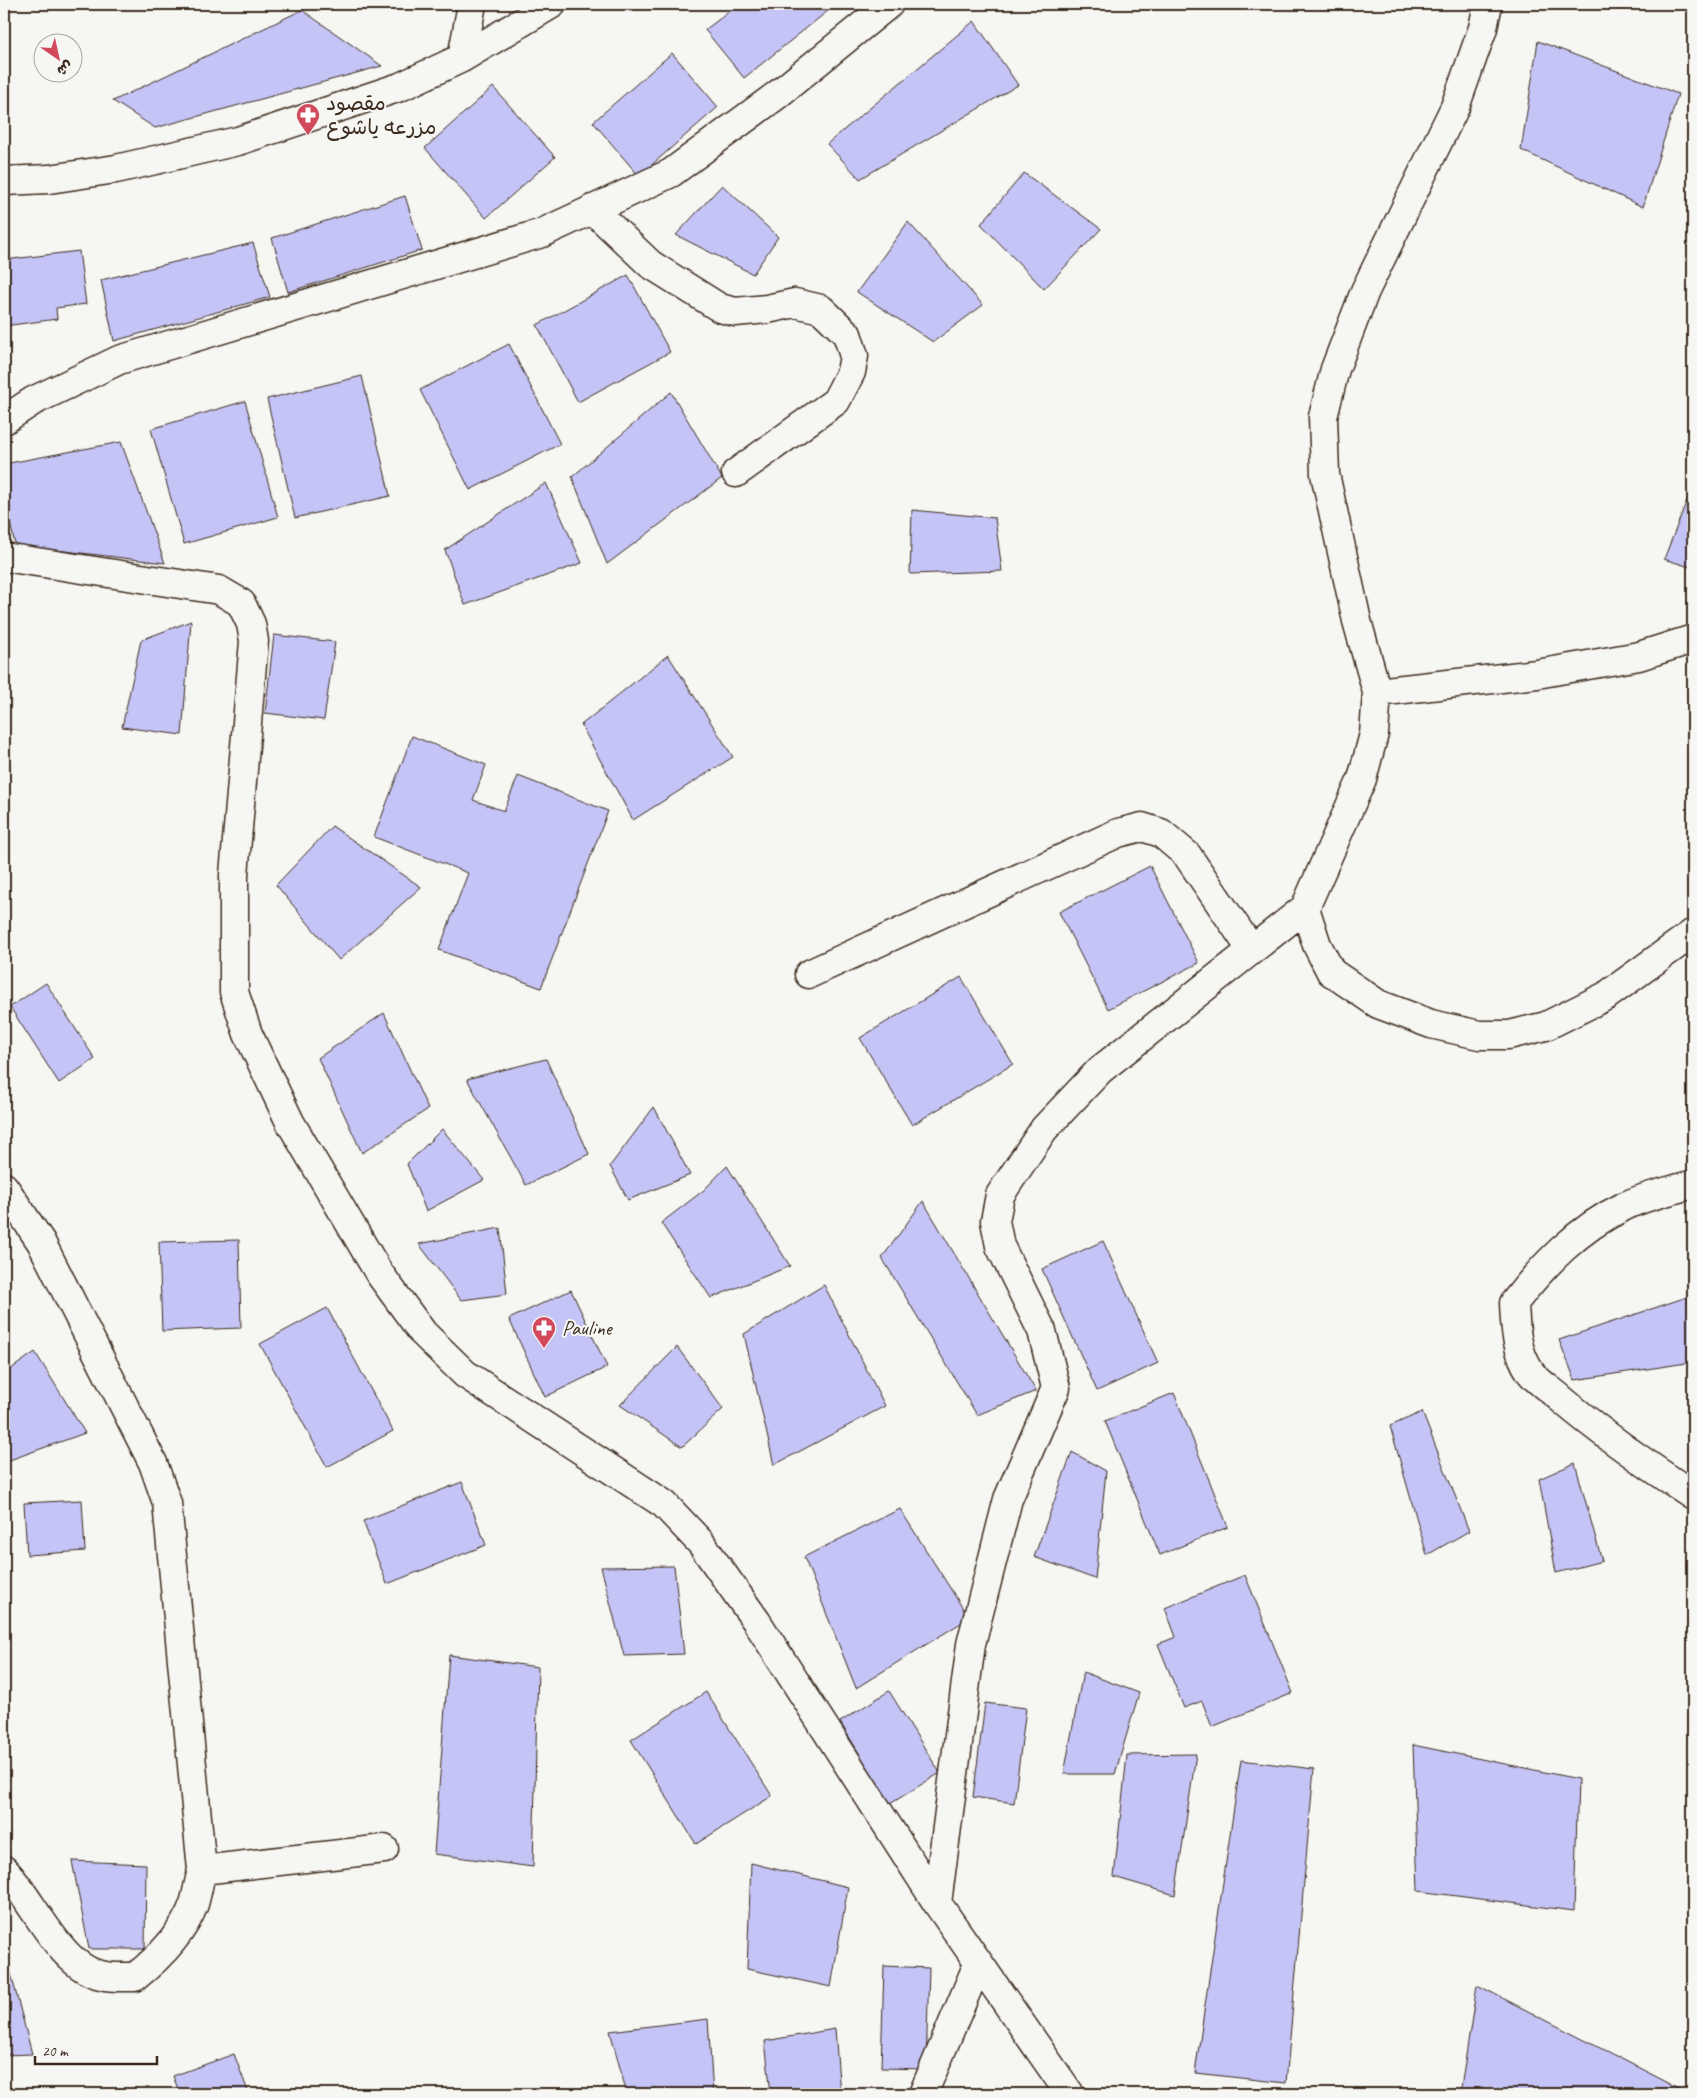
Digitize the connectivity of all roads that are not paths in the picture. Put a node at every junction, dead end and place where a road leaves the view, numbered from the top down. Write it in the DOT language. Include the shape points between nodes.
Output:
graph roads {
  1 [pos="472,4"];
  2 [pos="552,4"];
  3 [pos="889,4"];
  4 [pos="1488,4"];
  5 [pos="462,58"];
  6 [pos="4,182"];
  7 [pos="592,209"];
  8 [pos="4,420"];
  9 [pos="736,473"];
  10 [pos="4,557"];
  11 [pos="1693,639"];
  12 [pos="1377,692"];
  13 [pos="1305,908"];
  14 [pos="1693,932"];
  15 [pos="1251,949"];
  16 [pos="809,974"];
  17 [pos="1693,1184"];
  18 [pos="4,1187"];
  19 [pos="1693,1495"];
  20 [pos="384,1848"];
  21 [pos="4,1870"];
  22 [pos="202,1870"];
  23 [pos="937,1903"];
  24 [pos="978,1964"];
  25 [pos="923,2094"];
  26 [pos="1070,2094"];
  1 -- 5 [label="street"];
  2 -- 5 [label="street"];
  3 -- 7 [label="street" via="777,95 671,172"];
  4 -- 12 [label="street" via="1483,28 1455,107 1365,291 1335,369 1323,417 1325,474 1357,621"];
  5 -- 6 [label="street" via="400,87 238,141 116,169"];
  7 -- 8 [label="street" via="542,233 119,360 33,401"];
  7 -- 9 [label="street" via="650,264 720,308 734,312 795,303 821,309 847,334 854,356 851,372 836,402"];
  10 -- 23 [label="street" via="219,590 241,603 251,624 254,641 234,875 234,992 248,1034 290,1122 379,1273 424,1333 465,1374 664,1504 701,1543 757,1622"];
  11 -- 12 [label="street" via="1639,656 1537,674"];
  12 -- 13 [label="street" via="1374,734 1362,779"];
  13 -- 14 [label="street" via="1317,945 1331,972 1378,1004 1431,1024 1479,1035 1509,1036 1546,1026 1606,996"];
  13 -- 15 [label="street"];
  15 -- 16 [label="street" via="1187,855 1161,832 1142,827 1118,832"];
  15 -- 23 [label="street" via="1100,1070 1044,1129 1000,1195 995,1221 1000,1246 1042,1331 1056,1388 1008,1499 971,1644"];
  17 -- 19 [label="street" via="1624,1206 1576,1236 1514,1303 1518,1345 1531,1373 1594,1427"];
  18 -- 22 [label="street" via="41,1242 153,1463 167,1503"];
  20 -- 22 [label="street"];
  21 -- 22 [label="street" via="42,1926 78,1964 99,1975 135,1977 175,1938 193,1906"];
  23 -- 24 [label="street"];
  24 -- 25 [label="street"];
  24 -- 26 [label="street"];
}
